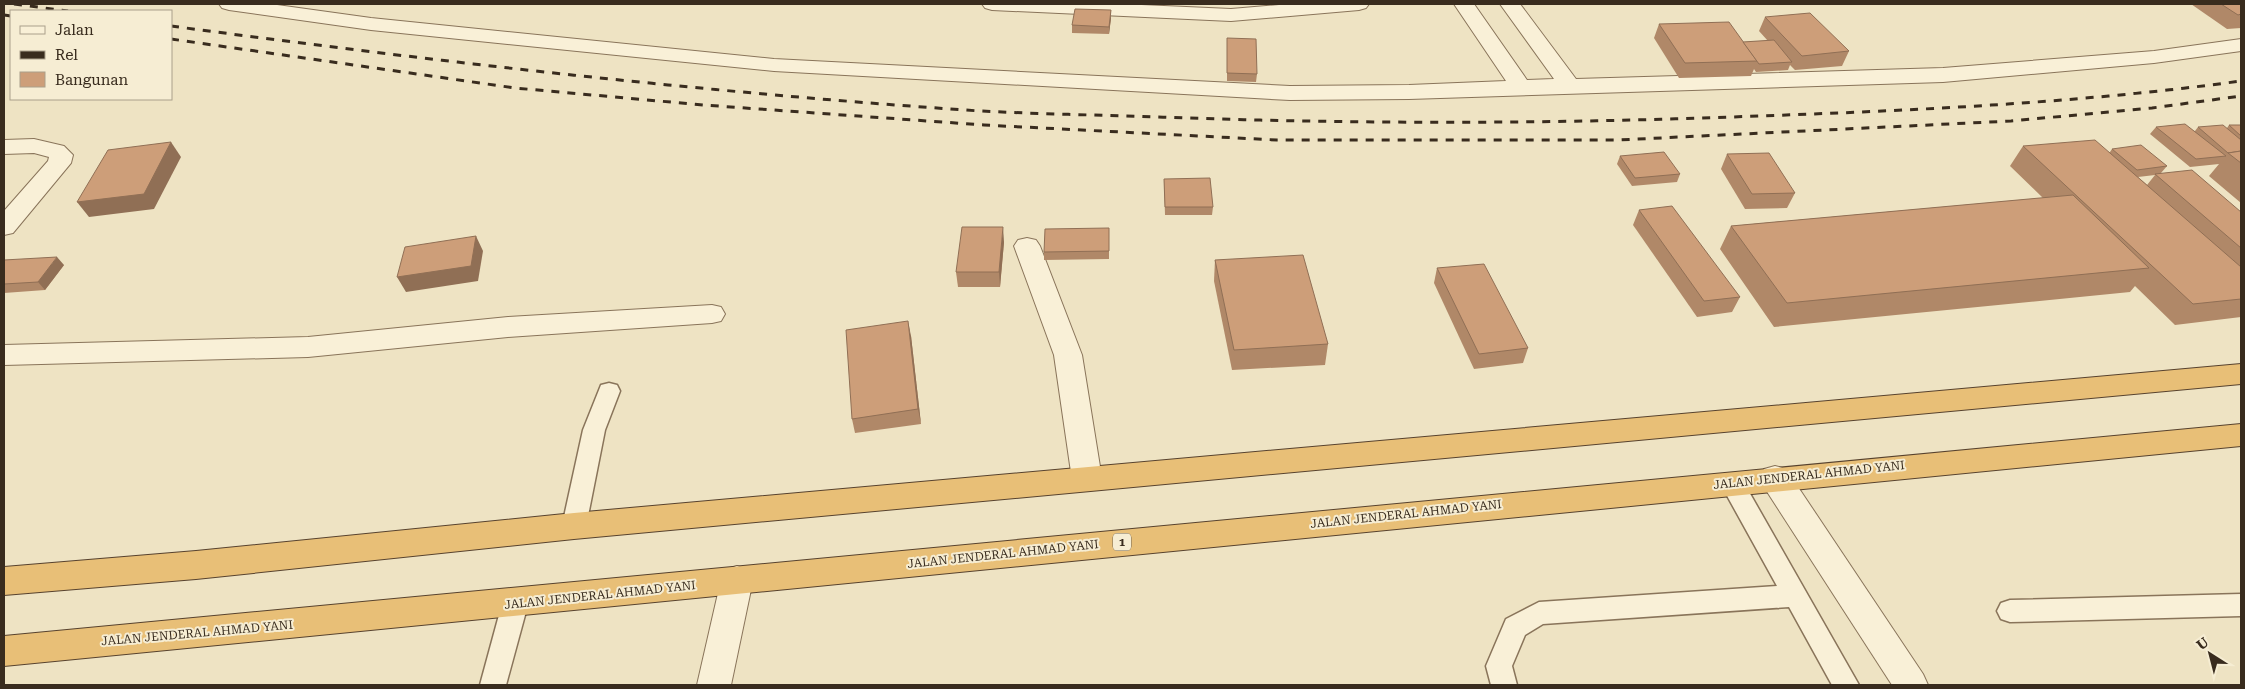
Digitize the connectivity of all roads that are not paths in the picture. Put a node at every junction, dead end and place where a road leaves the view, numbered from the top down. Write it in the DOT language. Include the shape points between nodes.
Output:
graph roads {
  1 [pos="229,4"];
  2 [pos="992,4"];
  3 [pos="1359,4"];
  4 [pos="1464,4"];
  5 [pos="1510,4"];
  6 [pos="1229,10"];
  7 [pos="2241,45"];
  8 [pos="1570,86"];
  9 [pos="1521,87"];
  10 [pos="4,147"];
  11 [pos="4,227"];
  12 [pos="1027,246"];
  13 [pos="712,314"];
  14 [pos="4,356"];
  15 [pos="2241,374"];
  16 [pos="609,391"];
  17 [pos="2241,436"];
  18 [pos="1775,478"];
  19 [pos="1087,479"];
  20 [pos="1732,483"];
  21 [pos="574,526"];
  22 [pos="737,580"];
  23 [pos="4,581"];
  24 [pos="1797,596"];
  25 [pos="515,604"];
  26 [pos="2241,605"];
  27 [pos="2010,611"];
  28 [pos="4,651"];
  29 [pos="493,685"];
  30 [pos="714,685"];
  31 [pos="1504,685"];
  32 [pos="1846,685"];
  33 [pos="1911,685"];
  1 -- 9 [label="street" via="371,24 774,65 1290,93"];
  2 -- 6 [label="street"];
  3 -- 6 [label="street"];
  4 -- 9 [label="street"];
  5 -- 8 [label="street"];
  7 -- 8 [label="street" via="2154,57 1942,75"];
  8 -- 9 [label="street"];
  10 -- 11 [label="street" via="48,148 62,155 59,163"];
  12 -- 19 [label="street" via="1068,355"];
  13 -- 14 [label="street" via="508,327 308,347"];
  15 -- 19 [label="highway"];
  16 -- 21 [label="lane" via="594,430"];
  17 -- 18 [label="highway, JALAN JENDERAL AHMAD YANI / 1"];
  18 -- 20 [label="highway, JALAN JENDERAL AHMAD YANI / 1"];
  18 -- 33 [label="street"];
  19 -- 21 [label="highway"];
  20 -- 22 [label="highway, JALAN JENDERAL AHMAD YANI / 1"];
  20 -- 24 [label="lane"];
  21 -- 23 [label="highway"];
  22 -- 25 [label="highway, JALAN JENDERAL AHMAD YANI / 1"];
  22 -- 30 [label="street"];
  24 -- 31 [label="lane" via="1539,613 1515,627 1499,666"];
  24 -- 32 [label="lane"];
  25 -- 28 [label="highway, JALAN JENDERAL AHMAD YANI / 1"];
  25 -- 29 [label="lane"];
  26 -- 27 [label="lane"];
}
